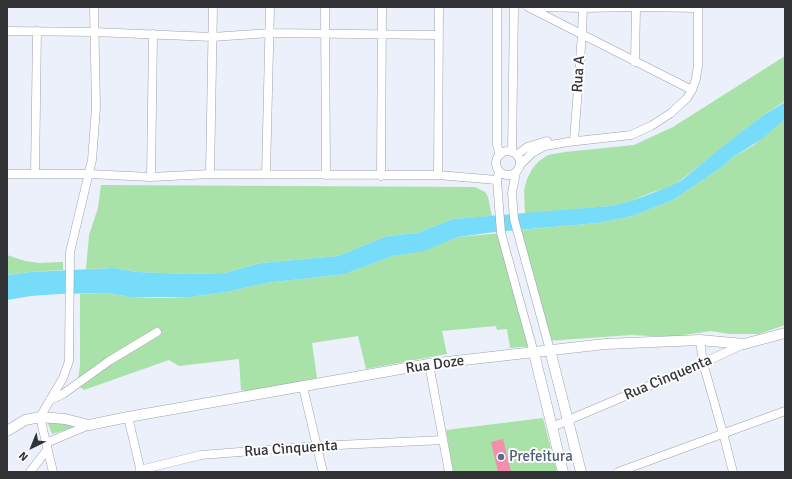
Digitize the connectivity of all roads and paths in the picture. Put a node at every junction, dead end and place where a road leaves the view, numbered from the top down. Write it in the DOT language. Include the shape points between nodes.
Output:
graph roads {
  1 [pos="94,7"];
  2 [pos="214,7"];
  3 [pos="270,7"];
  4 [pos="325,7"];
  5 [pos="382,7"];
  6 [pos="439,7"];
  7 [pos="497,7"];
  8 [pos="514,7"];
  9 [pos="528,7"];
  10 [pos="538,7"];
  11 [pos="636,7"];
  12 [pos="583,8"];
  13 [pos="698,8"];
  14 [pos="7,31"];
  15 [pos="37,31"];
  16 [pos="94,32"];
  17 [pos="270,32"];
  18 [pos="153,34"];
  19 [pos="324,34"];
  20 [pos="582,34"];
  21 [pos="381,35"];
  22 [pos="438,35"];
  23 [pos="212,37"];
  24 [pos="635,62"];
  25 [pos="692,90"];
  26 [pos="574,140"];
  27 [pos="514,153"];
  28 [pos="500,155"];
  29 [pos="520,164"];
  30 [pos="499,171"];
  31 [pos="516,172"];
  32 [pos="7,174"];
  33 [pos="35,174"];
  34 [pos="88,174"];
  35 [pos="210,174"];
  36 [pos="266,174"];
  37 [pos="326,175"];
  38 [pos="438,175"];
  39 [pos="382,176"];
  40 [pos="152,177"];
  41 [pos="497,180"];
  42 [pos="157,332"];
  43 [pos="785,333"];
  44 [pos="700,340"];
  45 [pos="744,344"];
  46 [pos="550,350"];
  47 [pos="534,353"];
  48 [pos="703,363"];
  49 [pos="429,364"];
  50 [pos="303,387"];
  51 [pos="50,400"];
  52 [pos="785,411"];
  53 [pos="40,417"];
  54 [pos="128,417"];
  55 [pos="568,420"];
  56 [pos="89,426"];
  57 [pos="552,427"];
  58 [pos="7,431"];
  59 [pos="723,433"];
  60 [pos="443,440"];
  61 [pos="317,446"];
  62 [pos="47,447"];
  63 [pos="140,471"];
  64 [pos="30,472"];
  65 [pos="53,472"];
  66 [pos="323,472"];
  67 [pos="449,472"];
  68 [pos="563,472"];
  69 [pos="581,472"];
  70 [pos="618,472"];
  71 [pos="733,472"];
  1 -- 16 [label="street"];
  2 -- 23 [label="street"];
  3 -- 17 [label="street"];
  4 -- 19 [label="street"];
  5 -- 21 [label="street"];
  6 -- 22 [label="street"];
  7 -- 28 [label="street" via="497,145"];
  8 -- 27 [label="street"];
  9 -- 20 [label="street"];
  10 -- 12 [label="street"];
  11 -- 12 [label="street"];
  11 -- 13 [label="street"];
  11 -- 24 [label="street"];
  12 -- 20 [label="street, Rua A"];
  13 -- 25 [label="street" via="698,65"];
  14 -- 15 [label="street"];
  15 -- 16 [label="street"];
  15 -- 33 [label="street"];
  16 -- 18 [label="street"];
  16 -- 34 [label="street" via="96,108 92,160"];
  17 -- 19 [label="street"];
  17 -- 23 [label="street"];
  17 -- 36 [label="street"];
  18 -- 23 [label="street"];
  18 -- 40 [label="street"];
  19 -- 21 [label="street"];
  19 -- 37 [label="street"];
  20 -- 24 [label="street"];
  20 -- 26 [label="street, Rua A"];
  21 -- 22 [label="street"];
  21 -- 39 [label="street"];
  22 -- 38 [label="street"];
  23 -- 35 [label="street"];
  24 -- 25 [label="street"];
  25 -- 26 [label="street" via="671,113 631,135"];
  26 -- 27 [label="street" via="553,139"];
  26 -- 29 [label="street" via="545,146"];
  27 -- 28 [label="street" via="505,151"];
  27 -- 29 [label="street"];
  28 -- 30 [label="street" via="496,160"];
  29 -- 31 [label="street"];
  30 -- 31 [label="street" via="506,175"];
  30 -- 41 [label="street"];
  31 -- 46 [label="street" via="512,193 514,219"];
  32 -- 33 [label="street"];
  33 -- 34 [label="street"];
  34 -- 40 [label="street"];
  34 -- 51 [label="street" via="70,252 69,361 63,378"];
  35 -- 36 [label="street"];
  35 -- 40 [label="street"];
  36 -- 37 [label="street"];
  37 -- 39 [label="street"];
  38 -- 39 [label="street"];
  38 -- 41 [label="street"];
  41 -- 47 [label="street" via="501,233"];
  42 -- 51 [label="street"];
  43 -- 45 [label="street, Rua Cinquenta"];
  44 -- 45 [label="street, Rua Doze"];
  44 -- 46 [label="street, Rua Doze" via="605,344"];
  44 -- 48 [label="street"];
  45 -- 48 [label="street, Rua Cinquenta"];
  46 -- 47 [label="street, Rua Doze"];
  46 -- 55 [label="street"];
  47 -- 49 [label="street, Rua Doze"];
  47 -- 57 [label="street"];
  48 -- 55 [label="street, Rua Cinquenta"];
  48 -- 59 [label="street"];
  49 -- 50 [label="street, Rua Doze"];
  49 -- 60 [label="street"];
  50 -- 54 [label="street, Rua Doze"];
  50 -- 61 [label="street"];
  51 -- 53 [label="street"];
  52 -- 59 [label="street"];
  53 -- 56 [label="street" via="65,419"];
  53 -- 58 [label="street" via="25,420"];
  53 -- 62 [label="street"];
  54 -- 56 [label="street, Rua Doze"];
  54 -- 63 [label="street"];
  55 -- 57 [label="street, Rua Cinquenta"];
  55 -- 69 [label="street"];
  56 -- 62 [label="street"];
  57 -- 68 [label="street"];
  59 -- 70 [label="street"];
  59 -- 71 [label="street"];
  60 -- 61 [label="street, Rua Cinquenta"];
  60 -- 67 [label="street"];
  61 -- 63 [label="street, Rua Cinquenta" via="201,455"];
  61 -- 66 [label="street"];
  62 -- 64 [label="street"];
  62 -- 65 [label="street"];
}
